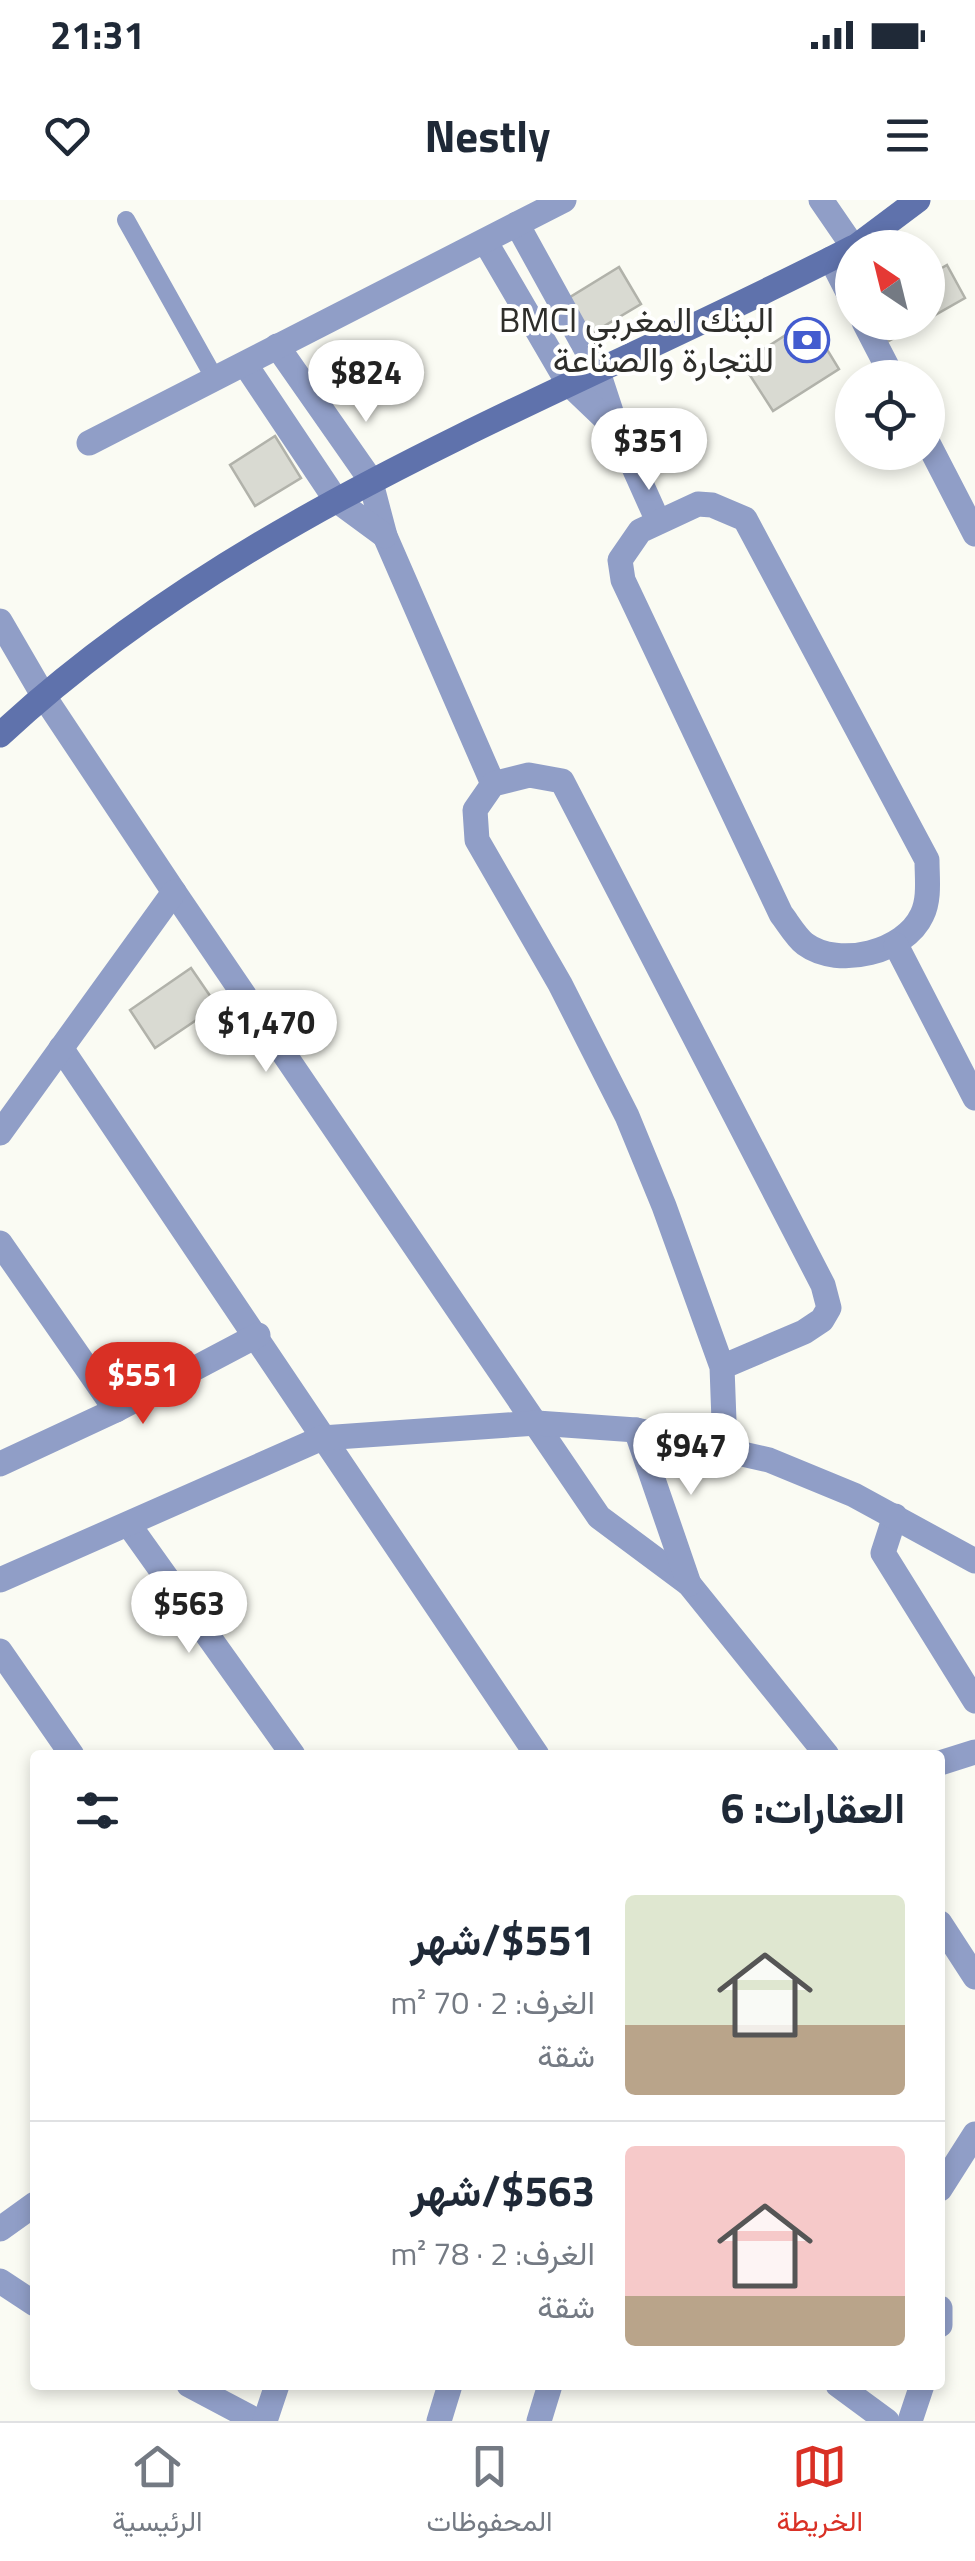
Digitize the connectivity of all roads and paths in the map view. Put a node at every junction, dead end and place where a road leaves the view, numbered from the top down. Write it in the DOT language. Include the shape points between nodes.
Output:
graph roads {
  1 [pos="564,200"];
  2 [pos="821,200"];
  3 [pos="918,200"];
  4 [pos="126,220"];
  5 [pos="517,224"];
  6 [pos="835,230"];
  7 [pos="876,230"];
  8 [pos="485,241"];
  9 [pos="835,257"];
  10 [pos="276,346"];
  11 [pos="245,364"];
  12 [pos="597,369"];
  13 [pos="215,379"];
  14 [pos="568,383"];
  15 [pos="617,430"];
  16 [pos="89,443"];
  17 [pos="942,470"];
  18 [pos="370,479"];
  19 [pos="336,500"];
  20 [pos="657,519"];
  21 [pos="975,534"];
  22 [pos="385,536"];
  23 [pos="0,621"];
  24 [pos="43,695"];
  25 [pos="0,735"];
  26 [pos="492,784"];
  27 [pos="174,892"];
  28 [pos="896,945"];
  29 [pos="62,1048"];
  30 [pos="975,1098"];
  31 [pos="0,1133"];
  32 [pos="0,1243"];
  33 [pos="258,1334"];
  34 [pos="722,1366"];
  35 [pos="116,1410"];
  36 [pos="537,1422"];
  37 [pos="636,1430"];
  38 [pos="322,1438"];
  39 [pos="725,1448"];
  40 [pos="0,1464"];
  41 [pos="895,1516"];
  42 [pos="130,1525"];
  43 [pos="975,1562"];
  44 [pos="0,1580"];
  45 [pos="689,1584"];
  46 [pos="0,1651"];
  47 [pos="975,1700"];
  48 [pos="69,1750"];
  49 [pos="289,1750"];
  50 [pos="534,1750"];
  51 [pos="822,1750"];
  52 [pos="975,1752"];
  53 [pos="945,1761"];
  54 [pos="945,1931"];
  55 [pos="975,1977"];
  56 [pos="975,2134"];
  57 [pos="945,2173"];
  58 [pos="30,2208"];
  59 [pos="0,2229"];
  60 [pos="0,2281"];
  61 [pos="30,2301"];
  62 [pos="197,2390"];
  63 [pos="275,2390"];
  64 [pos="448,2390"];
  65 [pos="548,2390"];
  66 [pos="845,2390"];
  67 [pos="920,2390"];
  68 [pos="256,2421"];
  69 [pos="266,2421"];
  70 [pos="439,2421"];
  71 [pos="539,2421"];
  72 [pos="888,2421"];
  73 [pos="910,2421"];
  1 -- 5 [label="street"];
  2 -- 6 [label="street"];
  3 -- 7 [label="street"];
  4 -- 13 [label="lane"];
  5 -- 8 [label="street"];
  5 -- 12 [label="street"];
  8 -- 10 [label="street"];
  8 -- 14 [label="street"];
  9 -- 12 [label="street"];
  10 -- 11 [label="street"];
  10 -- 18 [label="street"];
  11 -- 13 [label="street"];
  11 -- 19 [label="street"];
  12 -- 14 [label="street"];
  12 -- 15 [label="street"];
  13 -- 16 [label="street"];
  14 -- 15 [label="street"];
  14 -- 18 [label="street"];
  15 -- 20 [label="street"];
  17 -- 21 [label="street"];
  18 -- 19 [label="street"];
  18 -- 22 [label="street"];
  19 -- 22 [label="street"];
  19 -- 24 [label="street" via="227,564"];
  20 -- 28 [label="street" via="698,504 744,518 926,860 924,912"];
  20 -- 28 [label="street" via="628,544 620,560 623,580 780,914 804,944 829,955"];
  22 -- 26 [label="street"];
  23 -- 24 [label="street"];
  24 -- 25 [label="street"];
  24 -- 27 [label="street"];
  26 -- 34 [label="street" via="475,810 478,840 627,1116"];
  26 -- 34 [label="street" via="529,775 562,780 824,1285 829,1308 816,1324"];
  27 -- 29 [label="street"];
  27 -- 36 [label="street"];
  28 -- 30 [label="street"];
  29 -- 31 [label="street"];
  29 -- 33 [label="street"];
  32 -- 35 [label="street"];
  33 -- 35 [label="street"];
  33 -- 38 [label="street"];
  34 -- 39 [label="street"];
  35 -- 40 [label="street"];
  36 -- 37 [label="street"];
  36 -- 38 [label="street"];
  36 -- 45 [label="street" via="598,1518"];
  37 -- 39 [label="street"];
  37 -- 45 [label="street"];
  38 -- 42 [label="street"];
  38 -- 50 [label="street"];
  39 -- 41 [label="street" via="812,1476"];
  41 -- 43 [label="street"];
  41 -- 47 [label="street" via="883,1554"];
  42 -- 44 [label="street"];
  42 -- 49 [label="street"];
  45 -- 51 [label="street"];
  46 -- 48 [label="street"];
  52 -- 53 [label="street"];
  54 -- 55 [label="street"];
  56 -- 57 [label="street"];
  58 -- 59 [label="street"];
  60 -- 61 [label="street"];
  62 -- 68 [label="street"];
  63 -- 69 [label="street"];
  64 -- 70 [label="street"];
  65 -- 71 [label="street"];
  66 -- 72 [label="street"];
  67 -- 73 [label="street"];
}
